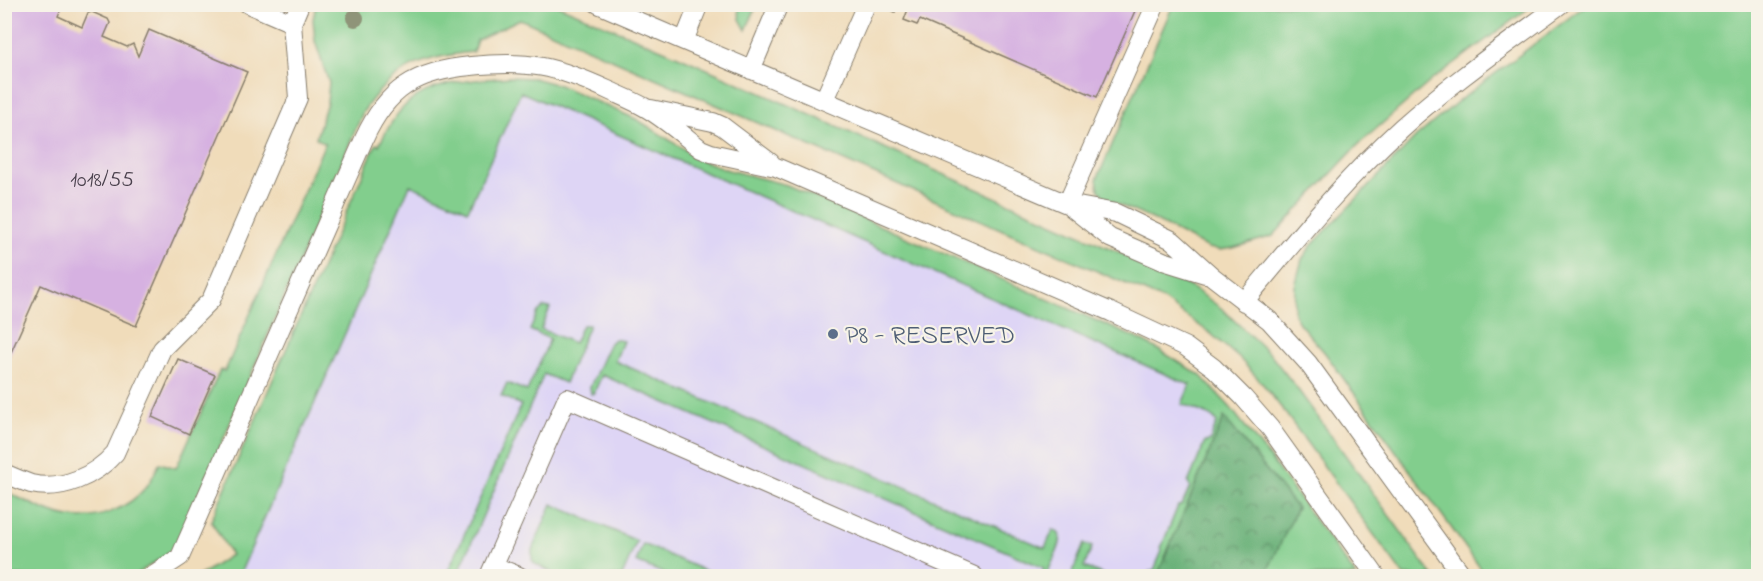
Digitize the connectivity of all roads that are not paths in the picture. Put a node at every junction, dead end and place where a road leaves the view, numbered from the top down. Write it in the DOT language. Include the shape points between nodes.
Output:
graph roads {
  1 [pos="248,4"];
  2 [pos="300,4"];
  3 [pos="598,4"];
  4 [pos="699,4"];
  5 [pos="779,4"];
  6 [pos="1156,4"];
  7 [pos="1561,4"];
  8 [pos="865,7"];
  9 [pos="292,23"];
  10 [pos="684,41"];
  11 [pos="751,70"];
  12 [pos="824,100"];
  13 [pos="647,108"];
  14 [pos="776,167"];
  15 [pos="1067,204"];
  16 [pos="1213,277"];
  17 [pos="1244,302"];
  18 [pos="4,473"];
  19 [pos="491,571"];
  20 [pos="151,576"];
  21 [pos="519,576"];
  22 [pos="974,576"];
  23 [pos="1376,576"];
  24 [pos="1463,576"];
  1 -- 9 [label="lane"];
  2 -- 9 [label="lane"];
  3 -- 10 [label="lane"];
  4 -- 10 [label="lane"];
  5 -- 11 [label="lane"];
  6 -- 15 [label="lane"];
  7 -- 17 [label="lane" via="1401,128 1360,168"];
  8 -- 12 [label="lane"];
  9 -- 18 [label="lane" via="298,98 211,300 162,349 116,453 90,474 56,485 32,484"];
  10 -- 11 [label="lane"];
  11 -- 12 [label="lane"];
  12 -- 15 [label="lane"];
  13 -- 14 [label="lane" via="701,149"];
  13 -- 14 [label="lane" via="722,126"];
  13 -- 20 [label="lane" via="575,76 515,63 442,70 413,80 398,91 368,130 180,557"];
  14 -- 23 [label="lane" via="1186,347 1214,368 1270,428"];
  15 -- 16 [label="lane" via="1110,238"];
  15 -- 16 [label="lane" via="1116,213 1172,240"];
  16 -- 17 [label="lane"];
  17 -- 24 [label="lane" via="1269,320 1308,363"];
  19 -- 21 [label="lane"];
  19 -- 22 [label="lane" via="567,398"];
}
